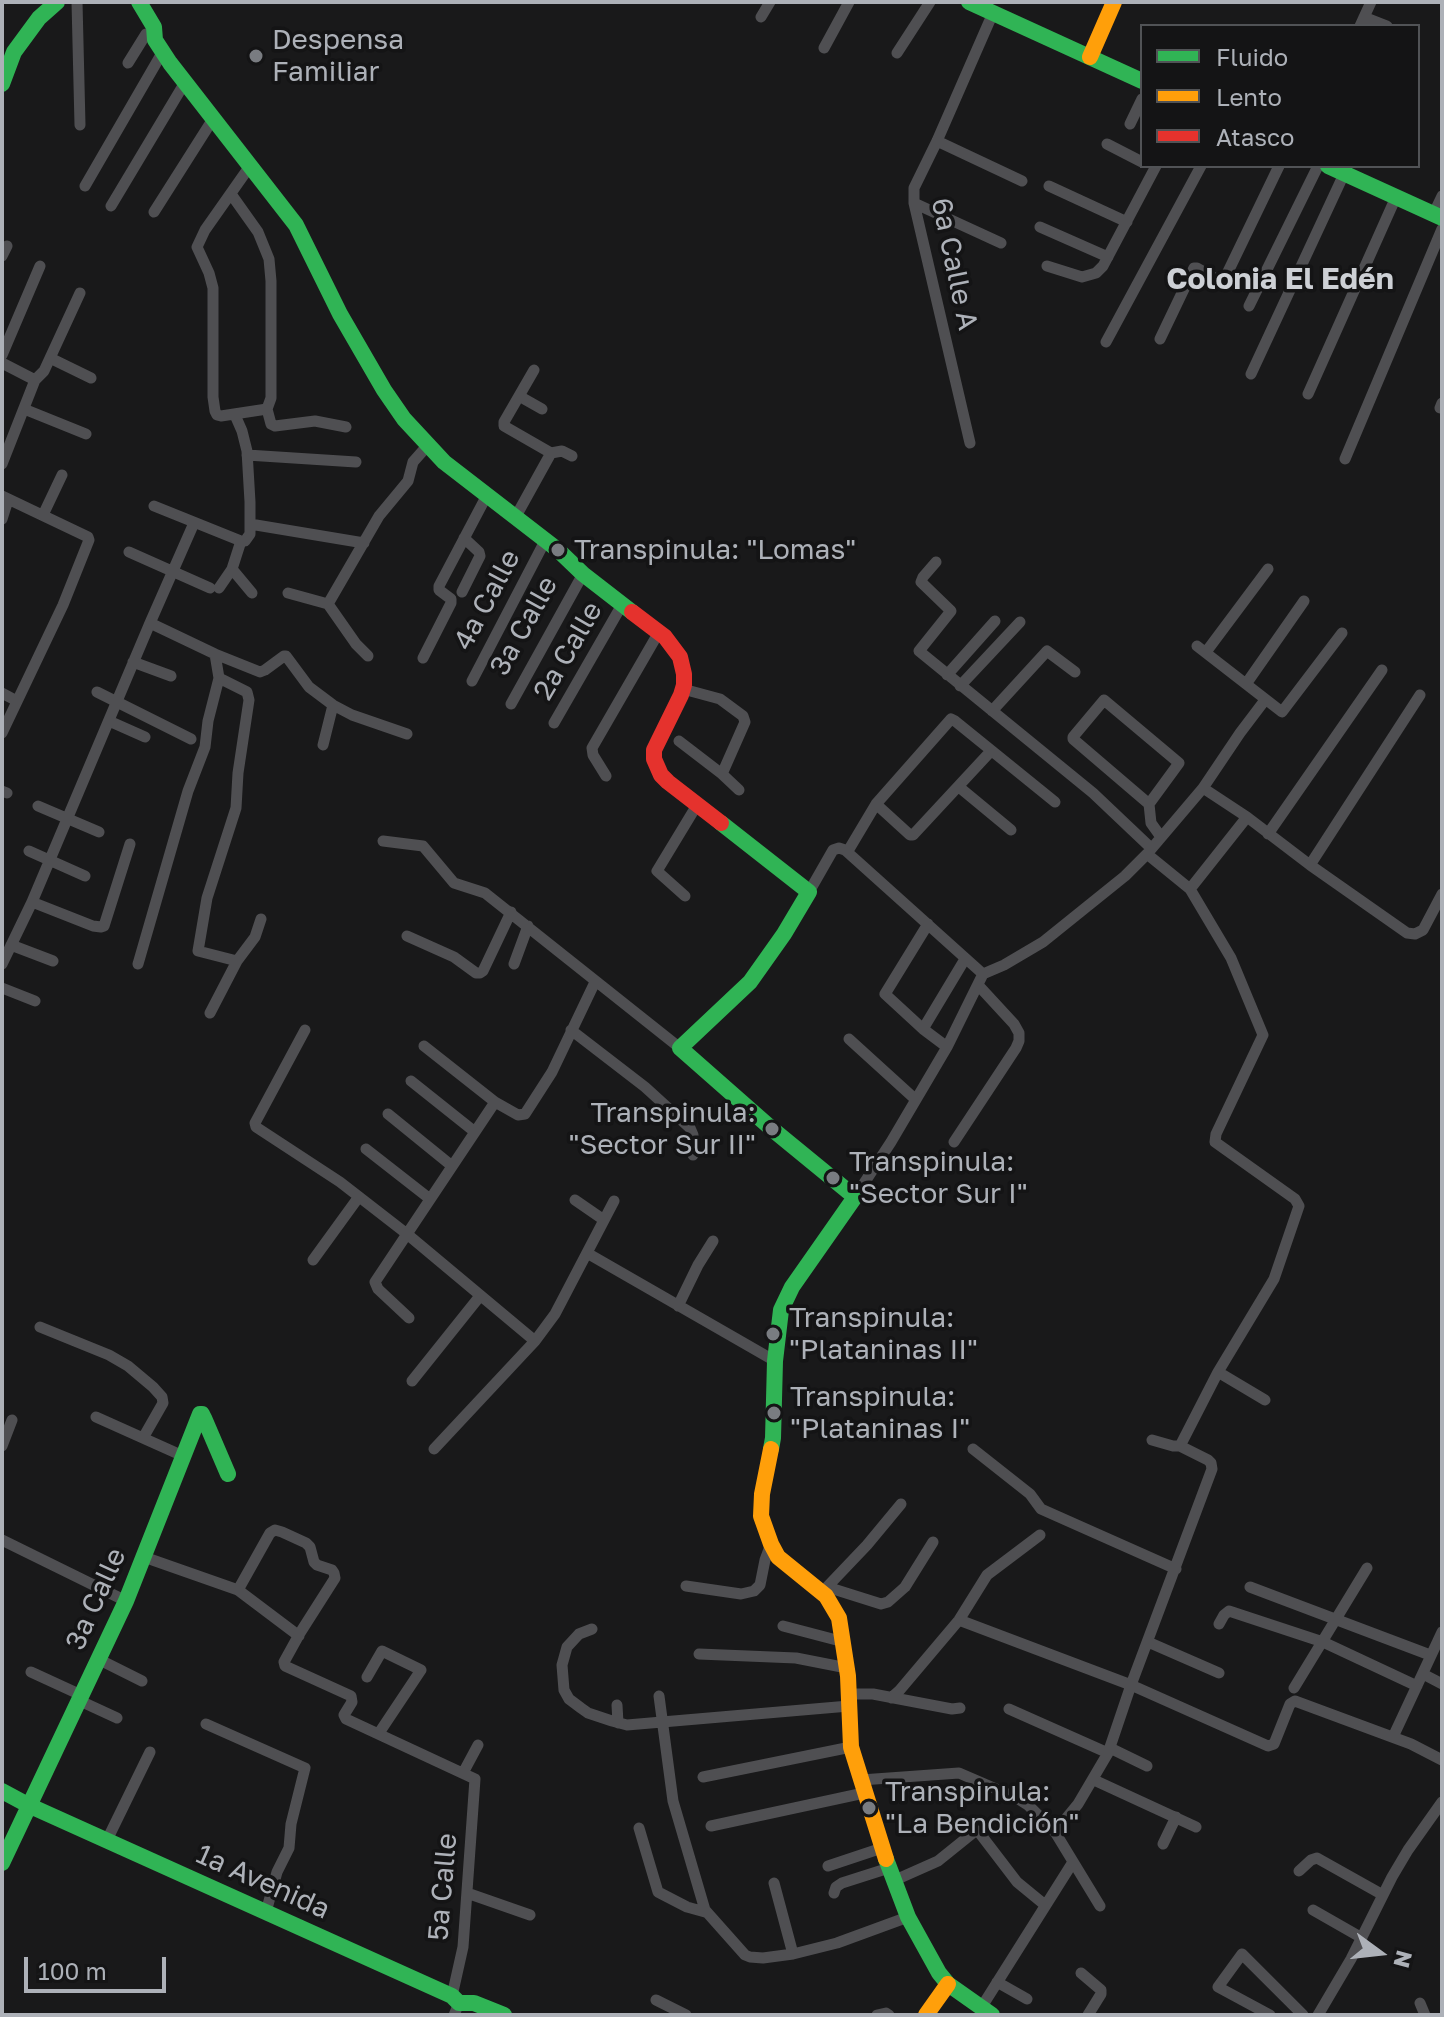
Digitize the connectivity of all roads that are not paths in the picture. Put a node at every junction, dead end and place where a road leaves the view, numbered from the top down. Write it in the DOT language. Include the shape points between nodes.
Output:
graph roads {
  1 [pos="57,2"];
  2 [pos="77,2"];
  3 [pos="126,2"];
  4 [pos="139,2"];
  5 [pos="770,2"];
  6 [pos="849,2"];
  7 [pos="930,2"];
  8 [pos="969,2"];
  9 [pos="1114,2"];
  10 [pos="1371,2"];
  11 [pos="993,13"];
  12 [pos="761,17"];
  13 [pos="1362,22"];
  14 [pos="155,42"];
  15 [pos="824,48"];
  16 [pos="897,53"];
  17 [pos="1090,57"];
  18 [pos="128,63"];
  19 [pos="1140,80"];
  20 [pos="2,84"];
  21 [pos="184,84"];
  22 [pos="1140,103"];
  23 [pos="213,119"];
  24 [pos="1130,124"];
  25 [pos="80,125"];
  26 [pos="937,141"];
  27 [pos="1107,144"];
  28 [pos="1140,161"];
  29 [pos="250,166"];
  30 [pos="1153,168"];
  31 [pos="1200,168"];
  32 [pos="1278,168"];
  33 [pos="1317,168"];
  34 [pos="1354,173"];
  35 [pos="1022,181"];
  36 [pos="85,186"];
  37 [pos="1049,186"];
  38 [pos="231,194"];
  39 [pos="1442,196"];
  40 [pos="1396,197"];
  41 [pos="914,203"];
  42 [pos="111,206"];
  43 [pos="154,212"];
  44 [pos="1439,221"];
  45 [pos="1127,222"];
  46 [pos="1040,227"];
  47 [pos="1001,243"];
  48 [pos="1108,257"];
  49 [pos="40,266"];
  50 [pos="1047,266"];
  51 [pos="80,293"];
  52 [pos="1249,306"];
  53 [pos="1160,339"];
  54 [pos="1106,342"];
  55 [pos="2,355"];
  56 [pos="50,358"];
  57 [pos="2,363"];
  58 [pos="534,370"];
  59 [pos="1251,374"];
  60 [pos="91,378"];
  61 [pos="35,380"];
  62 [pos="1308,394"];
  63 [pos="519,396"];
  64 [pos="24,409"];
  65 [pos="267,409"];
  66 [pos="542,409"];
  67 [pos="235,415"];
  68 [pos="346,427"];
  69 [pos="86,434"];
  70 [pos="970,443"];
  71 [pos="428,445"];
  72 [pos="551,453"];
  73 [pos="247,455"];
  74 [pos="572,456"];
  75 [pos="1345,459"];
  76 [pos="356,462"];
  77 [pos="2,464"];
  78 [pos="62,475"];
  79 [pos="486,497"];
  80 [pos="5,498"];
  81 [pos="154,506"];
  82 [pos="43,515"];
  83 [pos="515,518"];
  84 [pos="2,519"];
  85 [pos="194,523"];
  86 [pos="250,524"];
  87 [pos="464,538"];
  88 [pos="241,541"];
  89 [pos="545,541"];
  90 [pos="364,543"];
  91 [pos="129,552"];
  92 [pos="562,553"];
  93 [pos="936,562"];
  94 [pos="232,569"];
  95 [pos="1268,569"];
  96 [pos="172,572"];
  97 [pos="583,574"];
  98 [pos="608,591"];
  99 [pos="462,592"];
  100 [pos="252,593"];
  101 [pos="288,593"];
  102 [pos="1304,601"];
  103 [pos="623,603"];
  104 [pos="328,604"];
  105 [pos="995,621"];
  106 [pos="1020,622"];
  107 [pos="150,623"];
  108 [pos="659,632"];
  109 [pos="1342,633"];
  110 [pos="215,654"];
  111 [pos="368,656"];
  112 [pos="423,658"];
  113 [pos="133,662"];
  114 [pos="1382,670"];
  115 [pos="1075,672"];
  116 [pos="947,675"];
  117 [pos="171,676"];
  118 [pos="219,678"];
  119 [pos="472,681"];
  120 [pos="1246,684"];
  121 [pos="960,686"];
  122 [pos="683,689"];
  123 [pos="97,692"];
  124 [pos="2,693"];
  125 [pos="1420,695"];
  126 [pos="1265,700"];
  127 [pos="17,701"];
  128 [pos="116,702"];
  129 [pos="511,704"];
  130 [pos="333,705"];
  131 [pos="992,711"];
  132 [pos="109,721"];
  133 [pos="554,723"];
  134 [pos="2,733"];
  135 [pos="407,734"];
  136 [pos="145,737"];
  137 [pos="191,739"];
  138 [pos="679,741"];
  139 [pos="323,745"];
  140 [pos="991,751"];
  141 [pos="722,774"];
  142 [pos="606,776"];
  143 [pos="959,787"];
  144 [pos="1203,788"];
  145 [pos="739,790"];
  146 [pos="1055,802"];
  147 [pos="876,804"];
  148 [pos="1149,804"];
  149 [pos="697,805"];
  150 [pos="38,806"];
  151 [pos="1247,817"];
  152 [pos="68,818"];
  153 [pos="1011,830"];
  154 [pos="99,832"];
  155 [pos="1268,834"];
  156 [pos="1161,837"];
  157 [pos="383,841"];
  158 [pos="130,844"];
  159 [pos="29,851"];
  160 [pos="848,851"];
  161 [pos="1149,851"];
  162 [pos="50,860"];
  163 [pos="1310,865"];
  164 [pos="85,876"];
  165 [pos="1190,889"];
  166 [pos="809,892"];
  167 [pos="1442,894"];
  168 [pos="685,896"];
  169 [pos="32,902"];
  170 [pos="511,912"];
  171 [pos="261,919"];
  172 [pos="928,924"];
  173 [pos="528,926"];
  174 [pos="407,936"];
  175 [pos="11,945"];
  176 [pos="965,959"];
  177 [pos="53,961"];
  178 [pos="237,961"];
  179 [pos="2,964"];
  180 [pos="138,964"];
  181 [pos="514,964"];
  182 [pos="981,979"];
  183 [pos="595,982"];
  184 [pos="2,988"];
  185 [pos="35,1001"];
  186 [pos="210,1013"];
  187 [pos="923,1029"];
  188 [pos="305,1030"];
  189 [pos="571,1030"];
  190 [pos="849,1039"];
  191 [pos="424,1046"];
  192 [pos="947,1047"];
  193 [pos="680,1048"];
  194 [pos="411,1081"];
  195 [pos="915,1099"];
  196 [pos="495,1102"];
  197 [pos="388,1114"];
  198 [pos="475,1132"];
  199 [pos="954,1142"];
  200 [pos="366,1149"];
  201 [pos="693,1155"];
  202 [pos="452,1166"];
  203 [pos="855,1197"];
  204 [pos="358,1198"];
  205 [pos="430,1199"];
  206 [pos="575,1200"];
  207 [pos="614,1201"];
  208 [pos="604,1220"];
  209 [pos="407,1234"];
  210 [pos="713,1241"];
  211 [pos="587,1253"];
  212 [pos="313,1260"];
  213 [pos="480,1296"];
  214 [pos="678,1306"];
  215 [pos="409,1318"];
  216 [pos="40,1327"];
  217 [pos="535,1341"];
  218 [pos="775,1361"];
  219 [pos="1218,1372"];
  220 [pos="412,1381"];
  221 [pos="1265,1400"];
  222 [pos="96,1417"];
  223 [pos="12,1420"];
  224 [pos="143,1438"];
  225 [pos="1152,1440"];
  226 [pos="2,1446"];
  227 [pos="1180,1446"];
  228 [pos="434,1449"];
  229 [pos="973,1449"];
  230 [pos="183,1456"];
  231 [pos="228,1474"];
  232 [pos="901,1504"];
  233 [pos="1040,1535"];
  234 [pos="2,1540"];
  235 [pos="933,1542"];
  236 [pos="771,1544"];
  237 [pos="144,1557"];
  238 [pos="1367,1568"];
  239 [pos="1176,1569"];
  240 [pos="686,1586"];
  241 [pos="1250,1587"];
  242 [pos="238,1590"];
  243 [pos="825,1590"];
  244 [pos="126,1601"];
  245 [pos="959,1620"];
  246 [pos="1337,1620"];
  247 [pos="1219,1624"];
  248 [pos="783,1626"];
  249 [pos="592,1629"];
  250 [pos="1442,1632"];
  251 [pos="299,1636"];
  252 [pos="844,1642"];
  253 [pos="1148,1642"];
  254 [pos="1323,1642"];
  255 [pos="699,1654"];
  256 [pos="1430,1655"];
  257 [pos="98,1659"];
  258 [pos="847,1668"];
  259 [pos="31,1672"];
  260 [pos="1219,1673"];
  261 [pos="367,1677"];
  262 [pos="1420,1680"];
  263 [pos="142,1681"];
  264 [pos="1442,1684"];
  265 [pos="1131,1685"];
  266 [pos="1294,1688"];
  267 [pos="659,1696"];
  268 [pos="79,1697"];
  269 [pos="891,1698"];
  270 [pos="849,1700"];
  271 [pos="617,1705"];
  272 [pos="960,1708"];
  273 [pos="1009,1709"];
  274 [pos="117,1718"];
  275 [pos="663,1721"];
  276 [pos="618,1723"];
  277 [pos="206,1724"];
  278 [pos="379,1733"];
  279 [pos="1393,1737"];
  280 [pos="478,1745"];
  281 [pos="851,1747"];
  282 [pos="1109,1751"];
  283 [pos="150,1752"];
  284 [pos="1442,1760"];
  285 [pos="1147,1766"];
  286 [pos="463,1773"];
  287 [pos="703,1777"];
  288 [pos="1094,1780"];
  289 [pos="862,1786"];
  290 [pos="2,1791"];
  291 [pos="1442,1802"];
  292 [pos="28,1805"];
  293 [pos="1176,1817"];
  294 [pos="711,1826"];
  295 [pos="1196,1827"];
  296 [pos="639,1828"];
  297 [pos="1055,1832"];
  298 [pos="107,1840"];
  299 [pos="1163,1844"];
  300 [pos="882,1848"];
  301 [pos="1073,1862"];
  302 [pos="2,1863"];
  303 [pos="828,1866"];
  304 [pos="1299,1871"];
  305 [pos="891,1874"];
  306 [pos="774,1883"];
  307 [pos="467,1893"];
  308 [pos="834,1893"];
  309 [pos="1383,1895"];
  310 [pos="1045,1905"];
  311 [pos="1100,1906"];
  312 [pos="263,1910"];
  313 [pos="1313,1910"];
  314 [pos="705,1912"];
  315 [pos="530,1915"];
  316 [pos="908,1917"];
  317 [pos="1362,1938"];
  318 [pos="793,1954"];
  319 [pos="1081,1973"];
  320 [pos="997,1982"];
  321 [pos="948,1984"];
  322 [pos="1027,1999"];
  323 [pos="656,2000"];
  324 [pos="455,2005"];
  325 [pos="987,2012"];
  326 [pos="504,2015"];
  327 [pos="686,2015"];
  328 [pos="877,2015"];
  329 [pos="889,2015"];
  330 [pos="926,2015"];
  331 [pos="1088,2015"];
  332 [pos="1270,2015"];
  333 [pos="1303,2015"];
  334 [pos="1318,2015"];
  1 -- 20 [label="street" via="14,52"];
  2 -- 25 [label="street"];
  3 -- 14 [label="street"];
  4 -- 14 [label="street" via="154,27"];
  5 -- 12 [label="street"];
  6 -- 15 [label="street"];
  7 -- 16 [label="street"];
  8 -- 11 [label="street"];
  9 -- 17 [label="street"];
  10 -- 13 [label="street"];
  11 -- 17 [label="street"];
  11 -- 26 [label="street, 6a Calle A"];
  14 -- 18 [label="street"];
  14 -- 21 [label="street"];
  14 -- 36 [label="street"];
  17 -- 19 [label="street"];
  21 -- 23 [label="street"];
  21 -- 42 [label="street"];
  22 -- 24 [label="street"];
  23 -- 29 [label="street"];
  23 -- 43 [label="street"];
  26 -- 35 [label="street"];
  26 -- 41 [label="street, 6a Calle A" via="914,187"];
  27 -- 28 [label="street"];
  29 -- 38 [label="street"];
  29 -- 71 [label="street" via="289,213 384,390"];
  30 -- 45 [label="street"];
  31 -- 54 [label="street"];
  32 -- 53 [label="street" via="1224,280 1194,267"];
  33 -- 52 [label="street"];
  34 -- 40 [label="street"];
  34 -- 59 [label="street"];
  37 -- 45 [label="street"];
  38 -- 65 [label="street" via="258,232 270,270"];
  38 -- 67 [label="street" via="197,248 213,288 213,406 219,416"];
  39 -- 44 [label="street"];
  40 -- 44 [label="street"];
  40 -- 62 [label="street"];
  41 -- 47 [label="street"];
  41 -- 70 [label="street, 6a Calle A"];
  44 -- 75 [label="street"];
  45 -- 48 [label="street"];
  46 -- 48 [label="street"];
  48 -- 50 [label="street" via="1086,277"];
  49 -- 55 [label="street"];
  51 -- 56 [label="street"];
  56 -- 60 [label="street"];
  56 -- 61 [label="street"];
  57 -- 61 [label="street"];
  58 -- 63 [label="street"];
  61 -- 64 [label="street"];
  63 -- 66 [label="street"];
  63 -- 72 [label="street" via="504,428"];
  64 -- 69 [label="street"];
  64 -- 77 [label="street"];
  65 -- 67 [label="street"];
  65 -- 68 [label="street" via="275,426 315,421"];
  67 -- 73 [label="street"];
  71 -- 79 [label="street"];
  71 -- 90 [label="street"];
  72 -- 74 [label="street"];
  72 -- 83 [label="street"];
  73 -- 76 [label="street"];
  73 -- 86 [label="street"];
  78 -- 82 [label="street"];
  79 -- 83 [label="street"];
  79 -- 87 [label="street"];
  80 -- 82 [label="street"];
  80 -- 84 [label="street"];
  81 -- 85 [label="street"];
  82 -- 127 [label="street" via="89,542"];
  83 -- 89 [label="street"];
  85 -- 88 [label="street"];
  85 -- 96 [label="street"];
  86 -- 88 [label="street" via="249,537"];
  86 -- 90 [label="street"];
  87 -- 99 [label="street" via="480,556"];
  87 -- 112 [label="street" via="438,588 451,603"];
  88 -- 94 [label="street"];
  89 -- 92 [label="street"];
  89 -- 119 [label="street, 4a Calle"];
  90 -- 104 [label="street"];
  91 -- 96 [label="street"];
  92 -- 97 [label="street"];
  92 -- 98 [label="street" via="589,564"];
  93 -- 116 [label="street" via="921,582 951,611 919,651"];
  94 -- 96 [label="street" via="215,588"];
  94 -- 100 [label="street"];
  95 -- 120 [label="street" via="1202,649"];
  96 -- 107 [label="street"];
  97 -- 98 [label="street"];
  97 -- 129 [label="street, 3a Calle"];
  98 -- 103 [label="street"];
  101 -- 104 [label="street"];
  102 -- 120 [label="street"];
  103 -- 108 [label="street"];
  103 -- 133 [label="street, 2a Calle"];
  104 -- 111 [label="street"];
  105 -- 116 [label="street"];
  106 -- 121 [label="street"];
  107 -- 110 [label="street"];
  107 -- 113 [label="street"];
  108 -- 122 [label="street" via="680,657"];
  108 -- 142 [label="street" via="592,748"];
  109 -- 126 [label="street" via="1283,712"];
  110 -- 118 [label="street"];
  110 -- 130 [label="street" via="260,672 286,656 309,687"];
  113 -- 117 [label="street"];
  113 -- 128 [label="street"];
  114 -- 155 [label="street"];
  115 -- 131 [label="street" via="1047,650"];
  116 -- 121 [label="street"];
  118 -- 178 [label="street" via="247,692 249,700 236,808 207,898 198,951"];
  118 -- 180 [label="street" via="205,747"];
  120 -- 126 [label="street"];
  121 -- 131 [label="street"];
  122 -- 141 [label="street" via="720,699 744,718"];
  122 -- 149 [label="street" via="654,759 661,775"];
  123 -- 128 [label="street"];
  124 -- 127 [label="street"];
  125 -- 163 [label="street"];
  126 -- 144 [label="street"];
  127 -- 134 [label="street"];
  128 -- 132 [label="street"];
  128 -- 137 [label="street"];
  130 -- 135 [label="street"];
  130 -- 139 [label="street"];
  131 -- 161 [label="street" via="1093,793"];
  132 -- 136 [label="street"];
  132 -- 152 [label="street"];
  138 -- 141 [label="street"];
  140 -- 143 [label="street"];
  140 -- 146 [label="street"];
  140 -- 147 [label="street" via="950,720"];
  141 -- 145 [label="street"];
  143 -- 147 [label="street" via="912,836"];
  143 -- 153 [label="street"];
  144 -- 151 [label="street"];
  144 -- 156 [label="street"];
  147 -- 160 [label="street"];
  148 -- 148 [label="street" via="1073,739 1104,700 1179,763"];
  148 -- 156 [label="street" via="1151,823"];
  149 -- 166 [label="street"];
  149 -- 168 [label="street" via="657,871"];
  150 -- 152 [label="street"];
  151 -- 155 [label="street"];
  151 -- 165 [label="street"];
  152 -- 154 [label="street"];
  152 -- 162 [label="street"];
  155 -- 163 [label="street"];
  156 -- 161 [label="street"];
  157 -- 170 [label="street" via="422,845 454,883 483,892"];
  158 -- 169 [label="street" via="104,926"];
  159 -- 162 [label="street"];
  160 -- 166 [label="street" via="833,850"];
  160 -- 172 [label="street"];
  161 -- 165 [label="street"];
  161 -- 182 [label="street" via="1043,942"];
  162 -- 164 [label="street"];
  162 -- 169 [label="street"];
  163 -- 167 [label="street" via="1411,934 1423,930"];
  165 -- 219 [label="street" via="1231,958 1263,1035 1215,1142 1299,1206 1274,1279"];
  166 -- 193 [label="street" via="750,982"];
  169 -- 175 [label="street"];
  170 -- 173 [label="street"];
  170 -- 174 [label="street" via="480,973"];
  171 -- 178 [label="street"];
  172 -- 176 [label="street"];
  172 -- 187 [label="street" via="885,994"];
  173 -- 181 [label="street"];
  173 -- 183 [label="street"];
  175 -- 177 [label="street"];
  175 -- 179 [label="street"];
  176 -- 182 [label="street"];
  176 -- 187 [label="street"];
  178 -- 186 [label="street"];
  182 -- 192 [label="street"];
  182 -- 199 [label="street" via="1014,1024 1019,1041"];
  183 -- 189 [label="street"];
  183 -- 193 [label="street"];
  184 -- 185 [label="street"];
  187 -- 192 [label="street"];
  188 -- 204 [label="street" via="255,1125"];
  189 -- 196 [label="street" via="525,1114"];
  189 -- 201 [label="street" via="690,1128"];
  190 -- 195 [label="street"];
  191 -- 196 [label="street"];
  192 -- 195 [label="street"];
  193 -- 203 [label="street"];
  194 -- 198 [label="street"];
  195 -- 203 [label="street"];
  196 -- 198 [label="street"];
  197 -- 202 [label="street"];
  198 -- 202 [label="street"];
  200 -- 205 [label="street"];
  202 -- 205 [label="street"];
  203 -- 218 [label="street" via="787,1295"];
  204 -- 209 [label="street"];
  204 -- 212 [label="street"];
  205 -- 209 [label="street"];
  206 -- 208 [label="street"];
  207 -- 208 [label="street"];
  208 -- 211 [label="street"];
  209 -- 213 [label="street"];
  209 -- 215 [label="street" via="375,1284"];
  210 -- 214 [label="street"];
  211 -- 214 [label="street"];
  211 -- 217 [label="street"];
  213 -- 217 [label="street"];
  213 -- 220 [label="street"];
  214 -- 218 [label="street"];
  216 -- 224 [label="street" via="109,1355 153,1387 163,1403"];
  217 -- 228 [label="street"];
  218 -- 236 [label="street" via="772,1449 761,1505"];
  219 -- 221 [label="street"];
  219 -- 227 [label="street"];
  222 -- 224 [label="street"];
  223 -- 226 [label="street"];
  224 -- 230 [label="street"];
  225 -- 227 [label="street"];
  227 -- 239 [label="street" via="1210,1461 1212,1469"];
  229 -- 239 [label="street" via="1041,1509"];
  230 -- 231 [label="street, 3a Calle" via="201,1413"];
  230 -- 237 [label="street, 3a Calle"];
  232 -- 243 [label="street"];
  233 -- 245 [label="street" via="987,1575"];
  234 -- 244 [label="street"];
  235 -- 243 [label="street" via="905,1587 884,1603"];
  236 -- 240 [label="street" via="760,1585 751,1592"];
  236 -- 243 [label="street" via="783,1562"];
  237 -- 242 [label="street"];
  237 -- 244 [label="street, 3a Calle"];
  238 -- 246 [label="street"];
  239 -- 253 [label="street"];
  241 -- 246 [label="street"];
  242 -- 251 [label="street"];
  242 -- 251 [label="street" via="270,1533 275,1530 306,1543 314,1562 332,1570 335,1578"];
  243 -- 252 [label="street"];
  244 -- 257 [label="street, 3a Calle"];
  245 -- 265 [label="street"];
  245 -- 269 [label="street"];
  246 -- 254 [label="street"];
  246 -- 256 [label="street"];
  247 -- 254 [label="street" via="1229,1611"];
  248 -- 252 [label="street"];
  249 -- 276 [label="street" via="579,1634 564,1653 564,1690 588,1713"];
  250 -- 256 [label="street"];
  251 -- 278 [label="street" via="284,1664 351,1696 344,1718"];
  252 -- 258 [label="street"];
  253 -- 260 [label="street"];
  253 -- 265 [label="street"];
  254 -- 262 [label="street"];
  254 -- 266 [label="street"];
  255 -- 258 [label="street" via="796,1658"];
  256 -- 262 [label="street"];
  257 -- 263 [label="street"];
  257 -- 268 [label="street, 3a Calle"];
  258 -- 270 [label="street"];
  259 -- 268 [label="street"];
  261 -- 278 [label="street" via="382,1651 421,1670"];
  262 -- 264 [label="street"];
  262 -- 279 [label="street"];
  265 -- 279 [label="street" via="1268,1746 1274,1744 1293,1701"];
  265 -- 282 [label="street"];
  267 -- 275 [label="street"];
  268 -- 274 [label="street"];
  268 -- 292 [label="street, 3a Calle"];
  269 -- 270 [label="street" via="873,1694"];
  269 -- 272 [label="street"];
  270 -- 275 [label="street"];
  270 -- 281 [label="street"];
  271 -- 276 [label="street"];
  273 -- 282 [label="street"];
  275 -- 276 [label="street"];
  275 -- 314 [label="street" via="673,1801"];
  277 -- 312 [label="street" via="305,1768 289,1848"];
  278 -- 286 [label="street"];
  279 -- 284 [label="street"];
  280 -- 286 [label="street"];
  281 -- 287 [label="street"];
  281 -- 289 [label="street"];
  282 -- 285 [label="street"];
  282 -- 288 [label="street"];
  283 -- 298 [label="street"];
  286 -- 307 [label="street, 5a Calle" via="476,1781"];
  288 -- 293 [label="street"];
  288 -- 297 [label="street"];
  289 -- 294 [label="street"];
  289 -- 297 [label="street" via="959,1773 1017,1798"];
  289 -- 300 [label="street"];
  290 -- 292 [label="street, 1a Avenida"];
  291 -- 309 [label="street"];
  292 -- 298 [label="street, 1a Avenida"];
  292 -- 302 [label="street, 3a Calle"];
  293 -- 295 [label="street"];
  293 -- 299 [label="street"];
  296 -- 314 [label="street" via="658,1892"];
  297 -- 301 [label="street"];
  298 -- 312 [label="street, 1a Avenida"];
  300 -- 303 [label="street"];
  300 -- 305 [label="street"];
  301 -- 310 [label="street"];
  301 -- 311 [label="street"];
  304 -- 309 [label="street" via="1317,1858"];
  305 -- 308 [label="street" via="842,1883"];
  305 -- 310 [label="street" via="938,1861 978,1831 1017,1882"];
  305 -- 316 [label="street"];
  306 -- 318 [label="street"];
  307 -- 315 [label="street"];
  307 -- 324 [label="street, 5a Calle"];
  309 -- 317 [label="street"];
  310 -- 320 [label="street"];
  312 -- 324 [label="street, 1a Avenida"];
  313 -- 317 [label="street"];
  314 -- 318 [label="street" via="747,1956"];
  316 -- 318 [label="street"];
  316 -- 321 [label="street"];
  317 -- 334 [label="street"];
  319 -- 331 [label="street" via="1101,1990"];
  320 -- 322 [label="street"];
  320 -- 325 [label="street"];
  321 -- 325 [label="street"];
  321 -- 330 [label="street"];
  323 -- 327 [label="street"];
  324 -- 326 [label="street, 1a Avenida" via="474,2003"];
  328 -- 329 [label="street"];
  332 -- 333 [label="street" via="1218,1987 1242,1954"];
}
